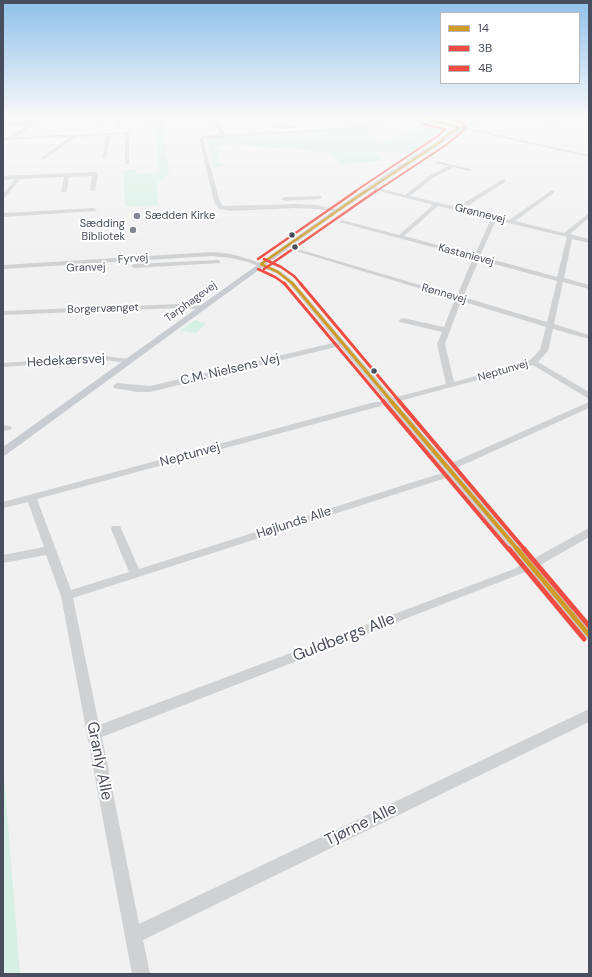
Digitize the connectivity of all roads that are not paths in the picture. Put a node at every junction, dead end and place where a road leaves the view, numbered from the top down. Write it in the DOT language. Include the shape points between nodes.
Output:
graph roads {
  1 [pos="208,164"];
  2 [pos="403,164"];
  3 [pos="406,164"];
  4 [pos="444,164"];
  5 [pos="453,166"];
  6 [pos="469,169"];
  7 [pos="393,172"];
  8 [pos="67,175"];
  9 [pos="19,177"];
  10 [pos="3,178"];
  11 [pos="503,181"];
  12 [pos="371,188"];
  13 [pos="93,190"];
  14 [pos="64,191"];
  15 [pos="552,192"];
  16 [pos="407,196"];
  17 [pos="319,197"];
  18 [pos="3,198"];
  19 [pos="437,204"];
  20 [pos="282,206"];
  21 [pos="458,209"];
  22 [pos="94,210"];
  23 [pos="336,211"];
  24 [pos="3,215"];
  25 [pos="589,216"];
  26 [pos="494,218"];
  27 [pos="342,222"];
  28 [pos="510,222"];
  29 [pos="568,236"];
  30 [pos="400,237"];
  31 [pos="589,241"];
  32 [pos="299,251"];
  33 [pos="195,255"];
  34 [pos="477,258"];
  35 [pos="218,262"];
  36 [pos="193,263"];
  37 [pos="262,264"];
  38 [pos="3,267"];
  39 [pos="3,271"];
  40 [pos="560,280"];
  41 [pos="589,287"];
  42 [pos="459,298"];
  43 [pos="203,308"];
  44 [pos="3,314"];
  45 [pos="403,320"];
  46 [pos="549,325"];
  47 [pos="445,330"];
  48 [pos="589,336"];
  49 [pos="342,343"];
  50 [pos="129,361"];
  51 [pos="533,362"];
  52 [pos="3,365"];
  53 [pos="451,385"];
  54 [pos="117,386"];
  55 [pos="589,396"];
  56 [pos="390,401"];
  57 [pos="378,404"];
  58 [pos="589,405"];
  59 [pos="3,452"];
  60 [pos="450,470"];
  61 [pos="32,497"];
  62 [pos="3,505"];
  63 [pos="116,529"];
  64 [pos="589,532"];
  65 [pos="50,550"];
  66 [pos="3,559"];
  67 [pos="529,566"];
  68 [pos="136,574"];
  69 [pos="67,596"];
  70 [pos="589,634"];
  71 [pos="589,715"];
  72 [pos="93,734"];
  73 [pos="134,935"];
  74 [pos="141,974"];
  1 -- 20 [label="street" via="219,207 231,209"];
  2 -- 7 [label="main road, Tarphagevej"];
  3 -- 7 [label="main road, Tarphagevej"];
  4 -- 5 [label="street"];
  5 -- 6 [label="street"];
  5 -- 16 [label="street" via="431,177"];
  7 -- 12 [label="main road, Tarphagevej"];
  8 -- 9 [label="street"];
  8 -- 13 [label="street" via="95,174"];
  8 -- 14 [label="street"];
  9 -- 10 [label="street"];
  9 -- 18 [label="street"];
  11 -- 21 [label="street"];
  12 -- 16 [label="street, Grønnevej"];
  12 -- 23 [label="main road, Tarphagevej"];
  15 -- 28 [label="street"];
  16 -- 19 [label="street, Grønnevej"];
  17 -- 20 [label="street" via="278,200"];
  19 -- 21 [label="street, Grønnevej"];
  19 -- 30 [label="street"];
  20 -- 23 [label="street" via="307,206"];
  21 -- 26 [label="street, Grønnevej"];
  22 -- 24 [label="street"];
  23 -- 37 [label="main road, Tarphagevej"];
  25 -- 29 [label="street"];
  26 -- 28 [label="street, Grønnevej"];
  26 -- 34 [label="street"];
  27 -- 30 [label="street, Kastanievej"];
  28 -- 29 [label="street, Grønnevej"];
  29 -- 31 [label="street, Grønnevej"];
  29 -- 40 [label="street, Neptunvej"];
  30 -- 34 [label="street, Kastanievej"];
  32 -- 42 [label="street, Rønnevej"];
  33 -- 36 [label="street"];
  33 -- 37 [label="street, Fyrvej" via="231,256"];
  33 -- 38 [label="street, Fyrvej"];
  34 -- 40 [label="street, Kastanievej"];
  34 -- 42 [label="street"];
  35 -- 36 [label="street, Granvej"];
  36 -- 39 [label="street, Granvej"];
  37 -- 43 [label="main road, Tarphagevej"];
  37 -- 49 [label="street, Fyrvej" via="289,280"];
  40 -- 41 [label="street, Kastanievej"];
  40 -- 46 [label="street, Neptunvej"];
  42 -- 46 [label="street, Rønnevej"];
  42 -- 47 [label="street"];
  43 -- 44 [label="street, Borgervænget" via="179,306"];
  43 -- 50 [label="main road, Tarphagevej"];
  45 -- 47 [label="street"];
  46 -- 48 [label="street, Rønnevej"];
  46 -- 51 [label="street, Neptunvej" via="544,351"];
  47 -- 53 [label="street" via="441,344"];
  49 -- 54 [label="street, C.M. Nielsens Vej" via="150,389"];
  49 -- 56 [label="street, Fyrvej"];
  50 -- 52 [label="street, Hedekærsvej" via="104,358"];
  50 -- 59 [label="main road, Tarphagevej"];
  51 -- 53 [label="street, Neptunvej"];
  51 -- 55 [label="street"];
  53 -- 56 [label="street, Neptunvej"];
  56 -- 60 [label="street, Fyrvej"];
  57 -- 61 [label="street, Neptunvej"];
  58 -- 60 [label="street, Højlunds Alle"];
  60 -- 67 [label="street, Fyrvej"];
  60 -- 68 [label="street, Højlunds Alle"];
  61 -- 62 [label="street, Neptunvej"];
  61 -- 65 [label="street, Granly Alle"];
  63 -- 68 [label="street"];
  64 -- 67 [label="street, Guldbergs Alle"];
  65 -- 66 [label="street"];
  65 -- 69 [label="street, Granly Alle"];
  67 -- 70 [label="street, Fyrvej"];
  67 -- 72 [label="street, Guldbergs Alle"];
  68 -- 69 [label="street, Højlunds Alle"];
  69 -- 72 [label="street, Granly Alle"];
  71 -- 73 [label="street, Tjørne Alle"];
  72 -- 73 [label="street, Granly Alle"];
  73 -- 74 [label="street, Granly Alle"];
}
